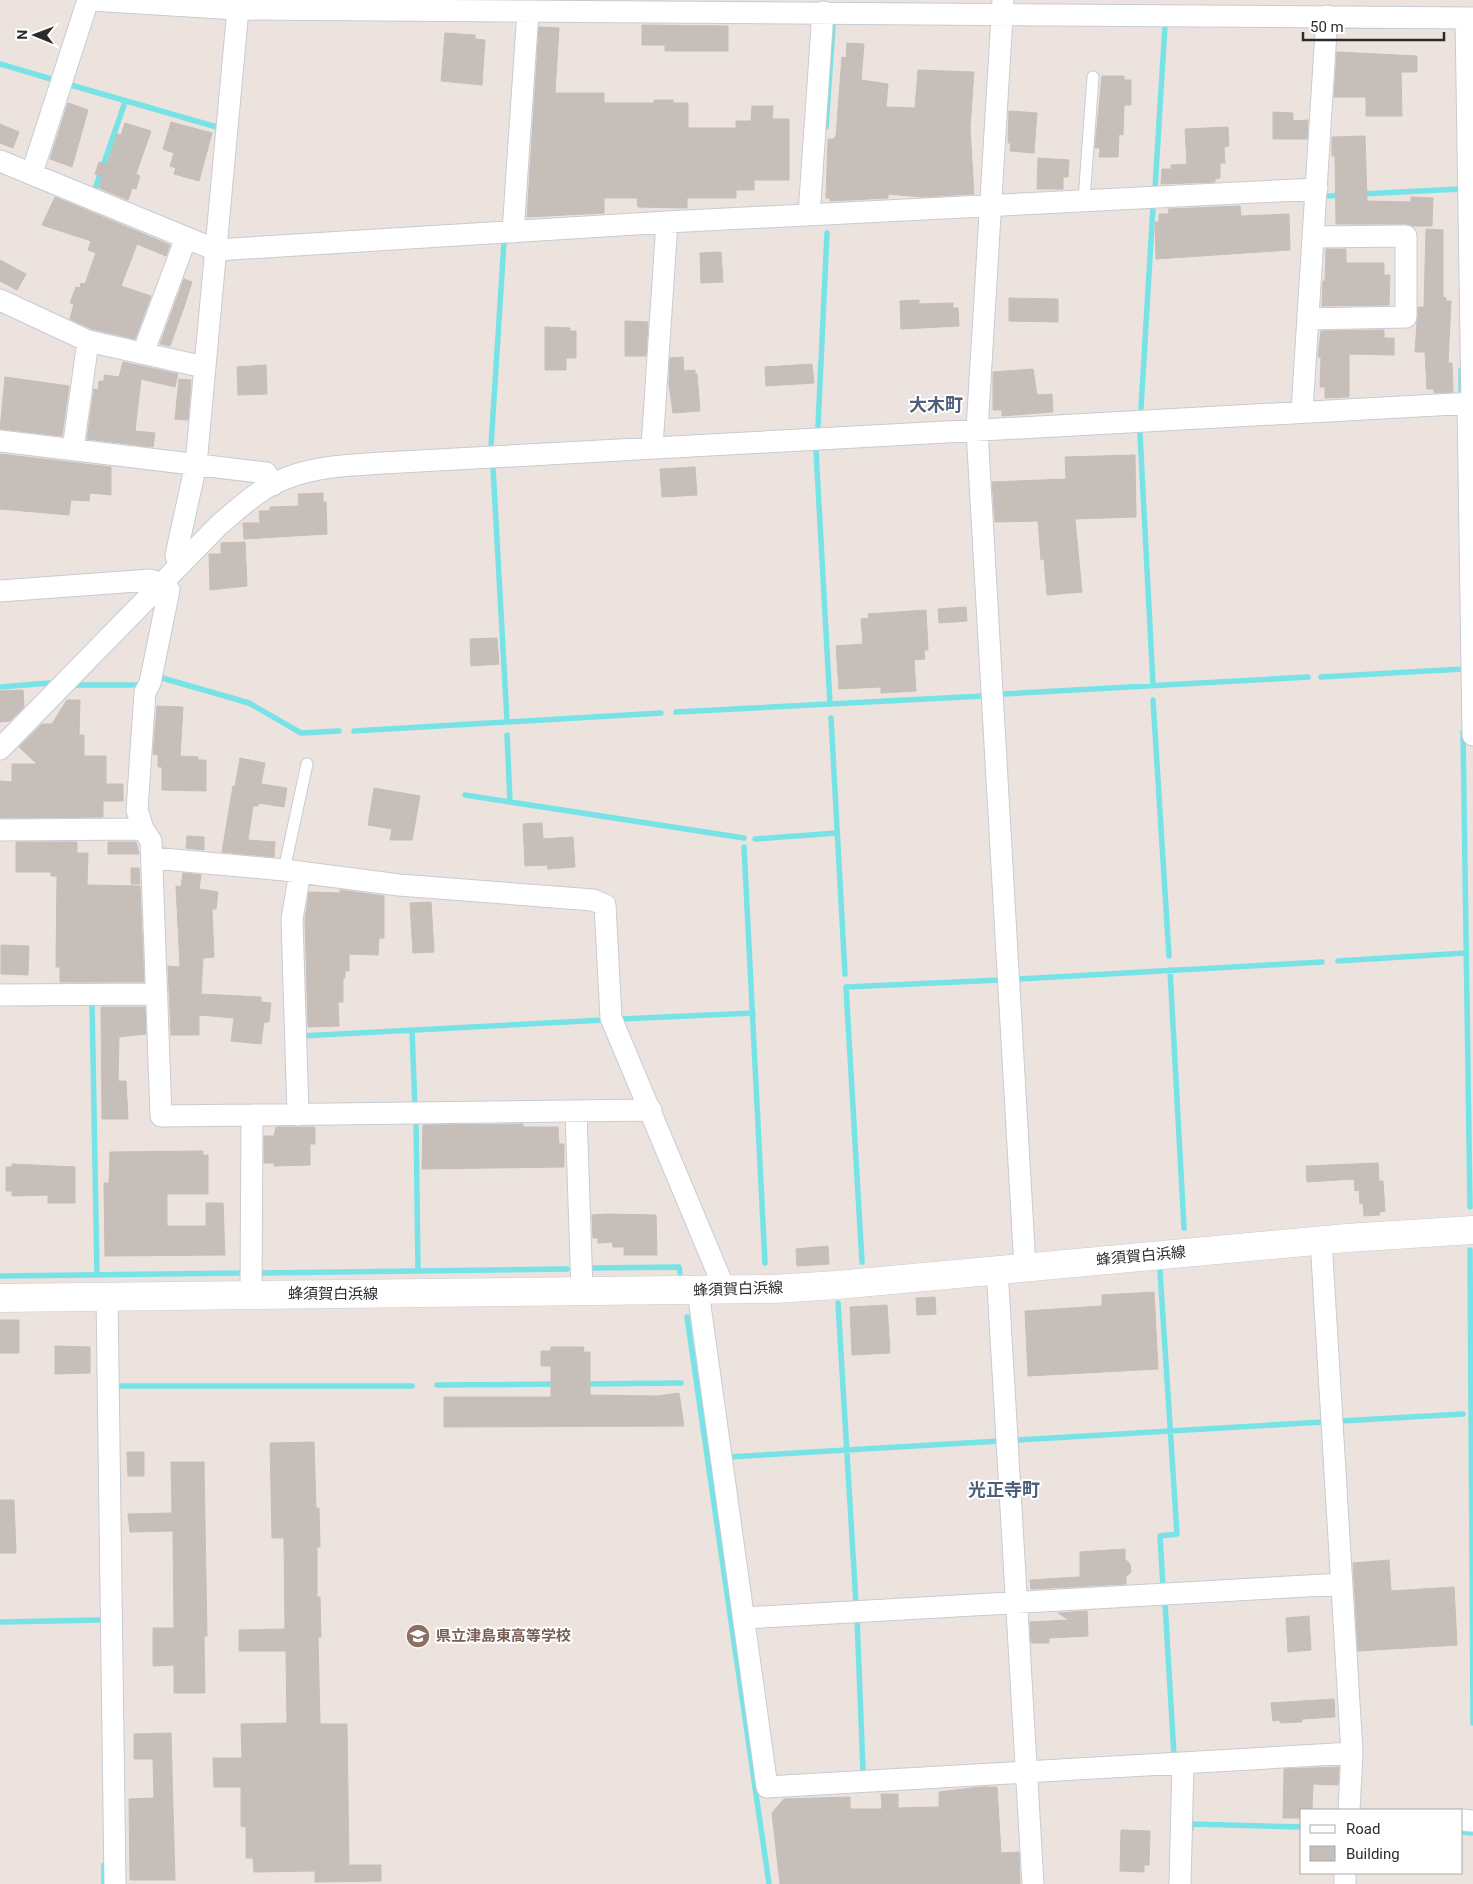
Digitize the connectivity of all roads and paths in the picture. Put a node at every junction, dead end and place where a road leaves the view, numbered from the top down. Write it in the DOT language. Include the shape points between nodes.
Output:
graph roads {
  1 [pos="89,0"];
  2 [pos="265,5"];
  3 [pos="629,6"];
  4 [pos="1003,6"];
  5 [pos="1140,7"];
  6 [pos="1261,8"];
  7 [pos="1373,8"];
  8 [pos="238,9"];
  9 [pos="528,11"];
  10 [pos="822,12"];
  11 [pos="1327,16"];
  12 [pos="1470,18"];
  13 [pos="1093,77"];
  14 [pos="0,161"];
  15 [pos="1471,165"];
  16 [pos="32,173"];
  17 [pos="1317,189"];
  18 [pos="1084,200"];
  19 [pos="992,205"];
  20 [pos="809,215"];
  21 [pos="667,222"];
  22 [pos="513,232"];
  23 [pos="1314,237"];
  24 [pos="186,238"];
  25 [pos="216,250"];
  26 [pos="0,300"];
  27 [pos="1309,319"];
  28 [pos="88,341"];
  29 [pos="143,353"];
  30 [pos="204,367"];
  31 [pos="1471,403"];
  32 [pos="1302,411"];
  33 [pos="977,430"];
  34 [pos="0,441"];
  35 [pos="652,447"];
  36 [pos="73,449"];
  37 [pos="196,464"];
  38 [pos="273,485"];
  39 [pos="179,565"];
  40 [pos="162,584"];
  41 [pos="0,591"];
  42 [pos="1473,735"];
  43 [pos="0,749"];
  44 [pos="307,764"];
  45 [pos="143,829"];
  46 [pos="0,830"];
  47 [pos="153,858"];
  48 [pos="292,871"];
  49 [pos="157,994"];
  50 [pos="0,995"];
  51 [pos="651,1110"];
  52 [pos="576,1111"];
  53 [pos="298,1114"];
  54 [pos="252,1115"];
  55 [pos="1473,1230"];
  56 [pos="1321,1240"];
  57 [pos="1025,1266"];
  58 [pos="997,1269"];
  59 [pos="725,1290"];
  60 [pos="698,1291"];
  61 [pos="582,1292"];
  62 [pos="251,1294"];
  63 [pos="107,1296"];
  64 [pos="0,1298"];
  65 [pos="1342,1584"];
  66 [pos="1017,1603"];
  67 [pos="744,1618"];
  68 [pos="1352,1754"];
  69 [pos="1183,1764"];
  70 [pos="1028,1774"];
  71 [pos="1349,1809"];
  72 [pos="115,1884"];
  73 [pos="1033,1884"];
  74 [pos="1180,1884"];
  1 -- 8 [label="street"];
  1 -- 16 [label="street"];
  2 -- 8 [label="street"];
  2 -- 9 [label="street"];
  3 -- 9 [label="street"];
  3 -- 10 [label="street"];
  4 -- 5 [label="street"];
  4 -- 10 [label="street"];
  4 -- 19 [label="street"];
  5 -- 6 [label="street"];
  6 -- 11 [label="street"];
  7 -- 11 [label="street"];
  7 -- 12 [label="street"];
  8 -- 25 [label="street"];
  9 -- 22 [label="street"];
  10 -- 20 [label="street"];
  11 -- 17 [label="street"];
  12 -- 15 [label="street"];
  13 -- 18 [label="lane"];
  14 -- 16 [label="street"];
  15 -- 31 [label="street"];
  16 -- 24 [label="street"];
  17 -- 18 [label="street"];
  17 -- 23 [label="street"];
  18 -- 19 [label="street"];
  19 -- 20 [label="street"];
  19 -- 33 [label="street"];
  20 -- 21 [label="street"];
  21 -- 22 [label="street"];
  21 -- 35 [label="street"];
  22 -- 25 [label="street"];
  23 -- 27 [label="street"];
  23 -- 27 [label="street" via="1406,236 1406,317"];
  24 -- 25 [label="street"];
  24 -- 29 [label="street"];
  25 -- 30 [label="street"];
  26 -- 28 [label="street"];
  27 -- 32 [label="street"];
  28 -- 29 [label="street"];
  28 -- 36 [label="street"];
  29 -- 30 [label="street"];
  30 -- 37 [label="street"];
  31 -- 32 [label="street"];
  31 -- 42 [label="street"];
  32 -- 33 [label="street"];
  33 -- 35 [label="street"];
  33 -- 57 [label="street"];
  34 -- 36 [label="street"];
  35 -- 38 [label="street" via="331,466"];
  36 -- 37 [label="street"];
  37 -- 38 [label="street" via="266,473"];
  37 -- 39 [label="street" via="176,555"];
  38 -- 39 [label="street" via="219,525"];
  39 -- 40 [label="street"];
  40 -- 41 [label="street" via="150,580"];
  40 -- 43 [label="street"];
  40 -- 45 [label="street" via="169,590 144,702 137,810"];
  44 -- 48 [label="lane"];
  45 -- 46 [label="street"];
  45 -- 47 [label="street" via="151,841"];
  47 -- 48 [label="street"];
  47 -- 49 [label="street"];
  48 -- 51 [label="street" via="399,885 593,900 605,905 611,1018"];
  48 -- 53 [label="street"];
  49 -- 50 [label="street"];
  49 -- 54 [label="street" via="161,1116"];
  51 -- 52 [label="street"];
  51 -- 59 [label="street"];
  52 -- 53 [label="street"];
  52 -- 61 [label="street"];
  53 -- 54 [label="street"];
  54 -- 62 [label="street"];
  55 -- 56 [label="main road, 蜂須賀白浜線"];
  56 -- 57 [label="main road, 蜂須賀白浜線"];
  56 -- 65 [label="street"];
  57 -- 58 [label="main road, 蜂須賀白浜線"];
  58 -- 59 [label="main road, 蜂須賀白浜線" via="837,1285"];
  58 -- 66 [label="street"];
  59 -- 60 [label="main road, 蜂須賀白浜線"];
  60 -- 61 [label="main road, 蜂須賀白浜線"];
  60 -- 67 [label="street"];
  61 -- 62 [label="main road, 蜂須賀白浜線"];
  62 -- 63 [label="main road, 蜂須賀白浜線"];
  63 -- 64 [label="main road, 蜂須賀白浜線"];
  63 -- 72 [label="street"];
  65 -- 66 [label="street"];
  65 -- 68 [label="street"];
  66 -- 67 [label="street"];
  66 -- 70 [label="street"];
  67 -- 70 [label="street" via="768,1787"];
  68 -- 69 [label="street"];
  68 -- 71 [label="street"];
  69 -- 70 [label="street"];
  69 -- 74 [label="street"];
  70 -- 73 [label="street"];
}
